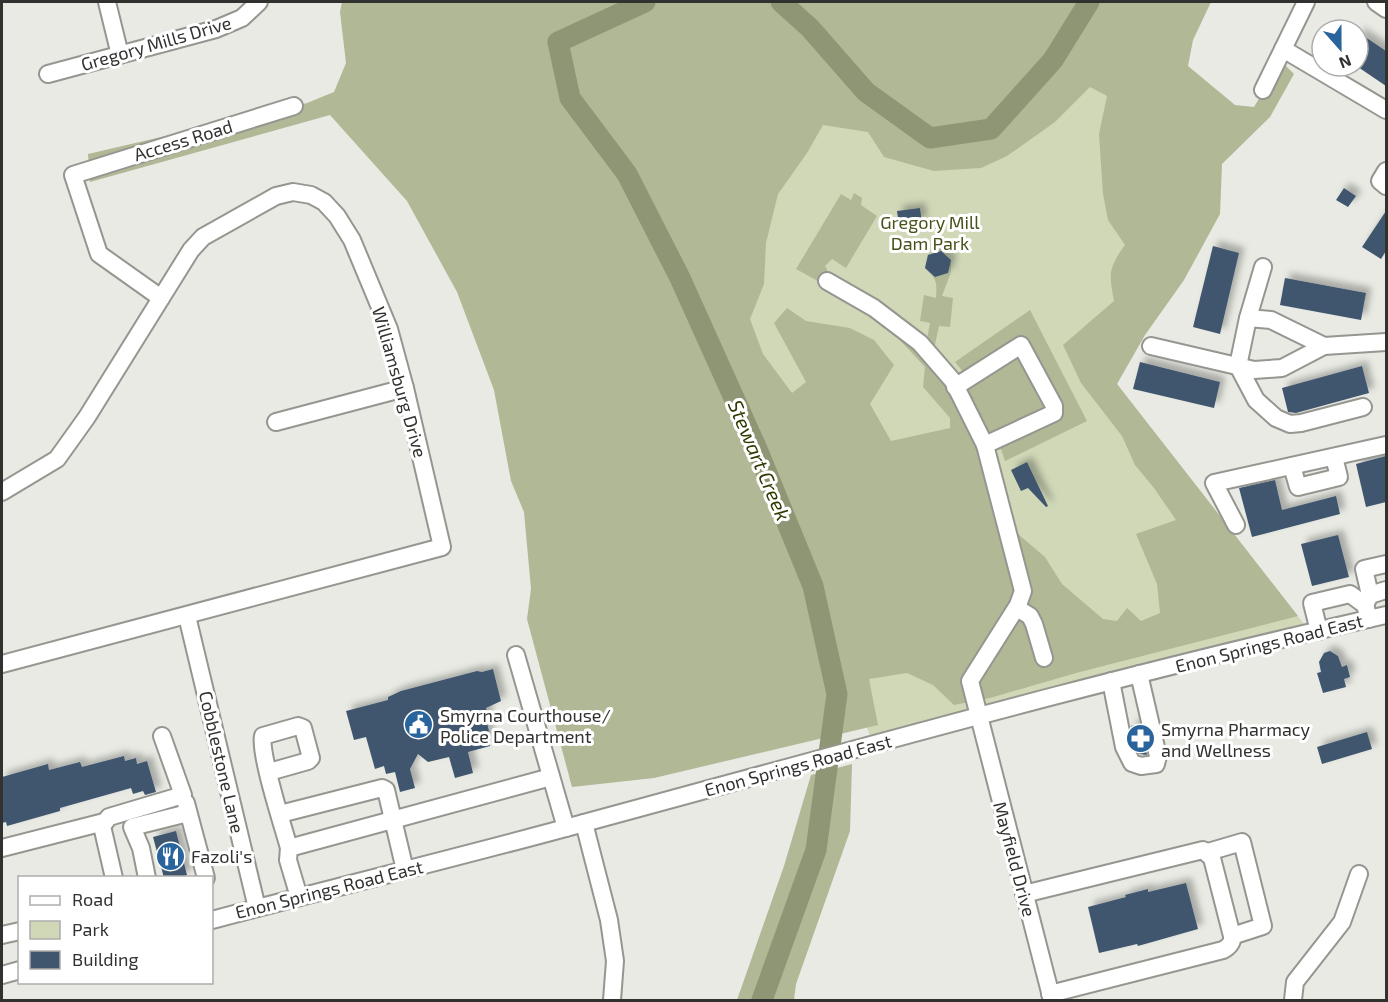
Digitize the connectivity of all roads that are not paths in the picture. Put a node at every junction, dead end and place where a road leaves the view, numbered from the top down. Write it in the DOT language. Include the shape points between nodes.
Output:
graph roads {
  1 [pos="107,2"];
  2 [pos="259,2"];
  3 [pos="1306,2"];
  4 [pos="1376,2"];
  5 [pos="1386,9"];
  6 [pos="1283,49"];
  7 [pos="120,55"];
  8 [pos="48,74"];
  9 [pos="1263,90"];
  10 [pos="294,106"];
  11 [pos="1386,110"];
  12 [pos="1386,171"];
  13 [pos="1386,186"];
  14 [pos="1263,267"];
  15 [pos="827,281"];
  16 [pos="161,298"];
  17 [pos="1248,318"];
  18 [pos="1386,342"];
  19 [pos="1324,345"];
  20 [pos="1151,346"];
  21 [pos="1238,366"];
  22 [pos="955,387"];
  23 [pos="405,388"];
  24 [pos="1363,407"];
  25 [pos="276,422"];
  26 [pos="985,445"];
  27 [pos="1386,445"];
  28 [pos="2,492"];
  29 [pos="1236,525"];
  30 [pos="1386,564"];
  31 [pos="1372,602"];
  32 [pos="1017,608"];
  33 [pos="1386,615"];
  34 [pos="187,616"];
  35 [pos="1319,631"];
  36 [pos="516,655"];
  37 [pos="1044,658"];
  38 [pos="2,664"];
  39 [pos="1139,674"];
  40 [pos="1111,681"];
  41 [pos="978,717"];
  42 [pos="162,736"];
  43 [pos="269,772"];
  44 [pos="551,777"];
  45 [pos="183,795"];
  46 [pos="188,813"];
  47 [pos="280,814"];
  48 [pos="393,819"];
  49 [pos="104,822"];
  50 [pos="584,823"];
  51 [pos="566,828"];
  52 [pos="2,848"];
  53 [pos="289,848"];
  54 [pos="1208,852"];
  55 [pos="405,870"];
  56 [pos="1359,874"];
  57 [pos="114,876"];
  58 [pos="147,876"];
  59 [pos="205,876"];
  60 [pos="1024,894"];
  61 [pos="299,897"];
  62 [pos="257,908"];
  63 [pos="213,920"];
  64 [pos="18,931"];
  65 [pos="2,935"];
  66 [pos="1232,936"];
  67 [pos="18,970"];
  68 [pos="2,974"];
  69 [pos="1051,997"];
  70 [pos="612,1000"];
  71 [pos="1293,1000"];
  1 -- 7 [label="street"];
  2 -- 7 [label="street, Gregory Mills Drive" via="242,18 216,29"];
  3 -- 6 [label="street"];
  4 -- 5 [label="street"];
  6 -- 9 [label="street"];
  6 -- 11 [label="street"];
  7 -- 8 [label="street, Gregory Mills Drive"];
  10 -- 16 [label="street, Access Road" via="73,175 99,254"];
  12 -- 13 [label="street" via="1380,181"];
  14 -- 17 [label="street"];
  15 -- 22 [label="street" via="874,308 920,343"];
  16 -- 23 [label="street, Williamsburg Drive" via="203,237 276,196 293,192 311,195 337,216 352,240 389,329"];
  16 -- 28 [label="street, Williamsburg Drive" via="57,459"];
  17 -- 19 [label="street" via="1271,320"];
  17 -- 21 [label="street"];
  18 -- 19 [label="street"];
  19 -- 21 [label="street" via="1282,368 1254,370"];
  20 -- 21 [label="street"];
  21 -- 24 [label="street" via="1256,400 1276,418 1290,424"];
  22 -- 26 [label="street"];
  22 -- 26 [label="street" via="1021,345 1054,406 1054,413"];
  23 -- 25 [label="street"];
  23 -- 34 [label="street, Williamsburg Drive" via="442,547"];
  26 -- 32 [label="street" via="1023,591"];
  27 -- 29 [label="street" via="1214,483"];
  30 -- 31 [label="street" via="1365,569"];
  31 -- 33 [label="street, Enon Springs Road East"];
  31 -- 35 [label="street, Enon Springs Road East"];
  31 -- 35 [label="street" via="1350,594 1312,603"];
  32 -- 37 [label="street" via="1030,616"];
  32 -- 41 [label="street, Mayfield Drive" via="970,681"];
  34 -- 38 [label="street, Williamsburg Drive"];
  34 -- 62 [label="street, Cobblestone Lane"];
  35 -- 39 [label="street, Enon Springs Road East"];
  36 -- 44 [label="street"];
  39 -- 40 [label="street, Enon Springs Road East"];
  39 -- 40 [label="street" via="1158,756 1156,764 1132,763 1124,747"];
  40 -- 41 [label="street, Enon Springs Road East"];
  41 -- 50 [label="street, Enon Springs Road East"];
  41 -- 60 [label="street, Mayfield Drive"];
  42 -- 45 [label="street"];
  43 -- 47 [label="street"];
  44 -- 48 [label="street"];
  44 -- 51 [label="street"];
  45 -- 46 [label="street"];
  45 -- 49 [label="street"];
  46 -- 58 [label="street" via="132,827"];
  46 -- 59 [label="street"];
  47 -- 48 [label="street" via="382,788 386,790"];
  47 -- 53 [label="street"];
  48 -- 53 [label="street"];
  48 -- 55 [label="street"];
  49 -- 52 [label="street"];
  49 -- 57 [label="street"];
  50 -- 51 [label="street, Enon Springs Road East"];
  50 -- 70 [label="street" via="609,920 615,962"];
  51 -- 55 [label="street, Enon Springs Road East"];
  53 -- 61 [label="street" via="288,860"];
  54 -- 60 [label="street" via="1197,851"];
  54 -- 66 [label="street"];
  54 -- 66 [label="street" via="1242,842 1263,926"];
  55 -- 61 [label="street, Enon Springs Road East"];
  56 -- 71 [label="street" via="1342,922 1295,982"];
  60 -- 69 [label="street, Mayfield Drive"];
  61 -- 62 [label="street, Enon Springs Road East"];
  62 -- 63 [label="street, Enon Springs Road East"];
  64 -- 65 [label="street"];
  66 -- 69 [label="street" via="1229,947 1223,950"];
  67 -- 68 [label="street"];
}
